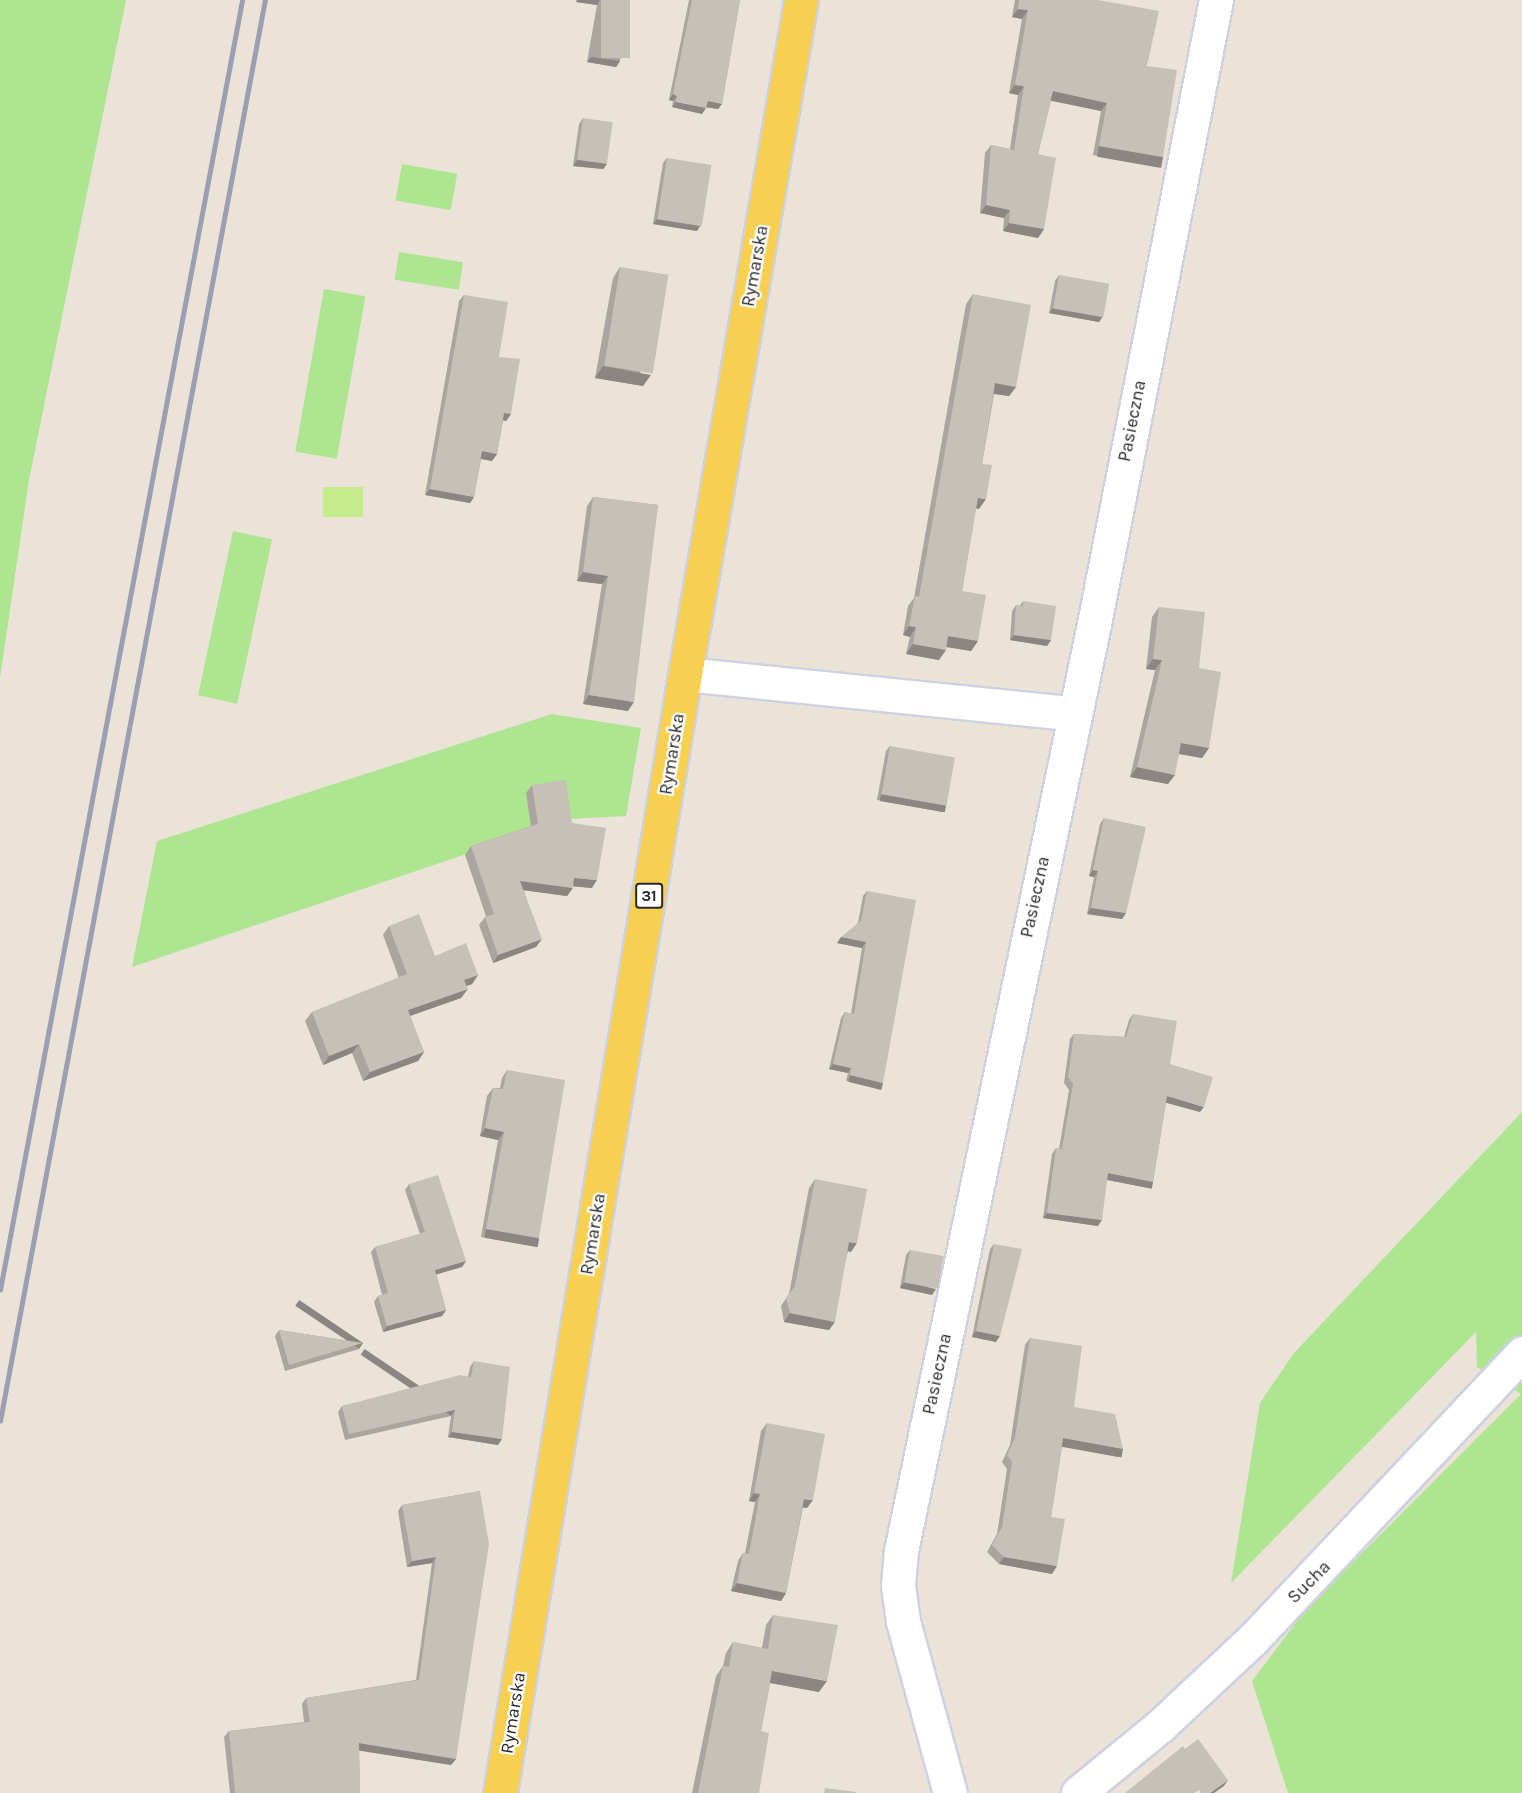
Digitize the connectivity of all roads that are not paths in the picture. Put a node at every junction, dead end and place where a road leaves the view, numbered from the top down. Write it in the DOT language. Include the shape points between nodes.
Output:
graph roads {
  1 [pos="801,0"];
  2 [pos="1216,0"];
  3 [pos="685,674"];
  4 [pos="1072,713"];
  5 [pos="1522,1353"];
  6 [pos="500,1793"];
  7 [pos="950,1793"];
  8 [pos="1078,1793"];
  1 -- 3 [label="main road, Rymarska / 31"];
  2 -- 4 [label="street, Pasieczna" via="1094,624"];
  3 -- 4 [label="street"];
  3 -- 6 [label="main road, Rymarska / 31"];
  4 -- 7 [label="street, Pasieczna" via="901,1551 898,1585 903,1621"];
  5 -- 8 [label="street, Sucha" via="1252,1640 1160,1726"];
}
